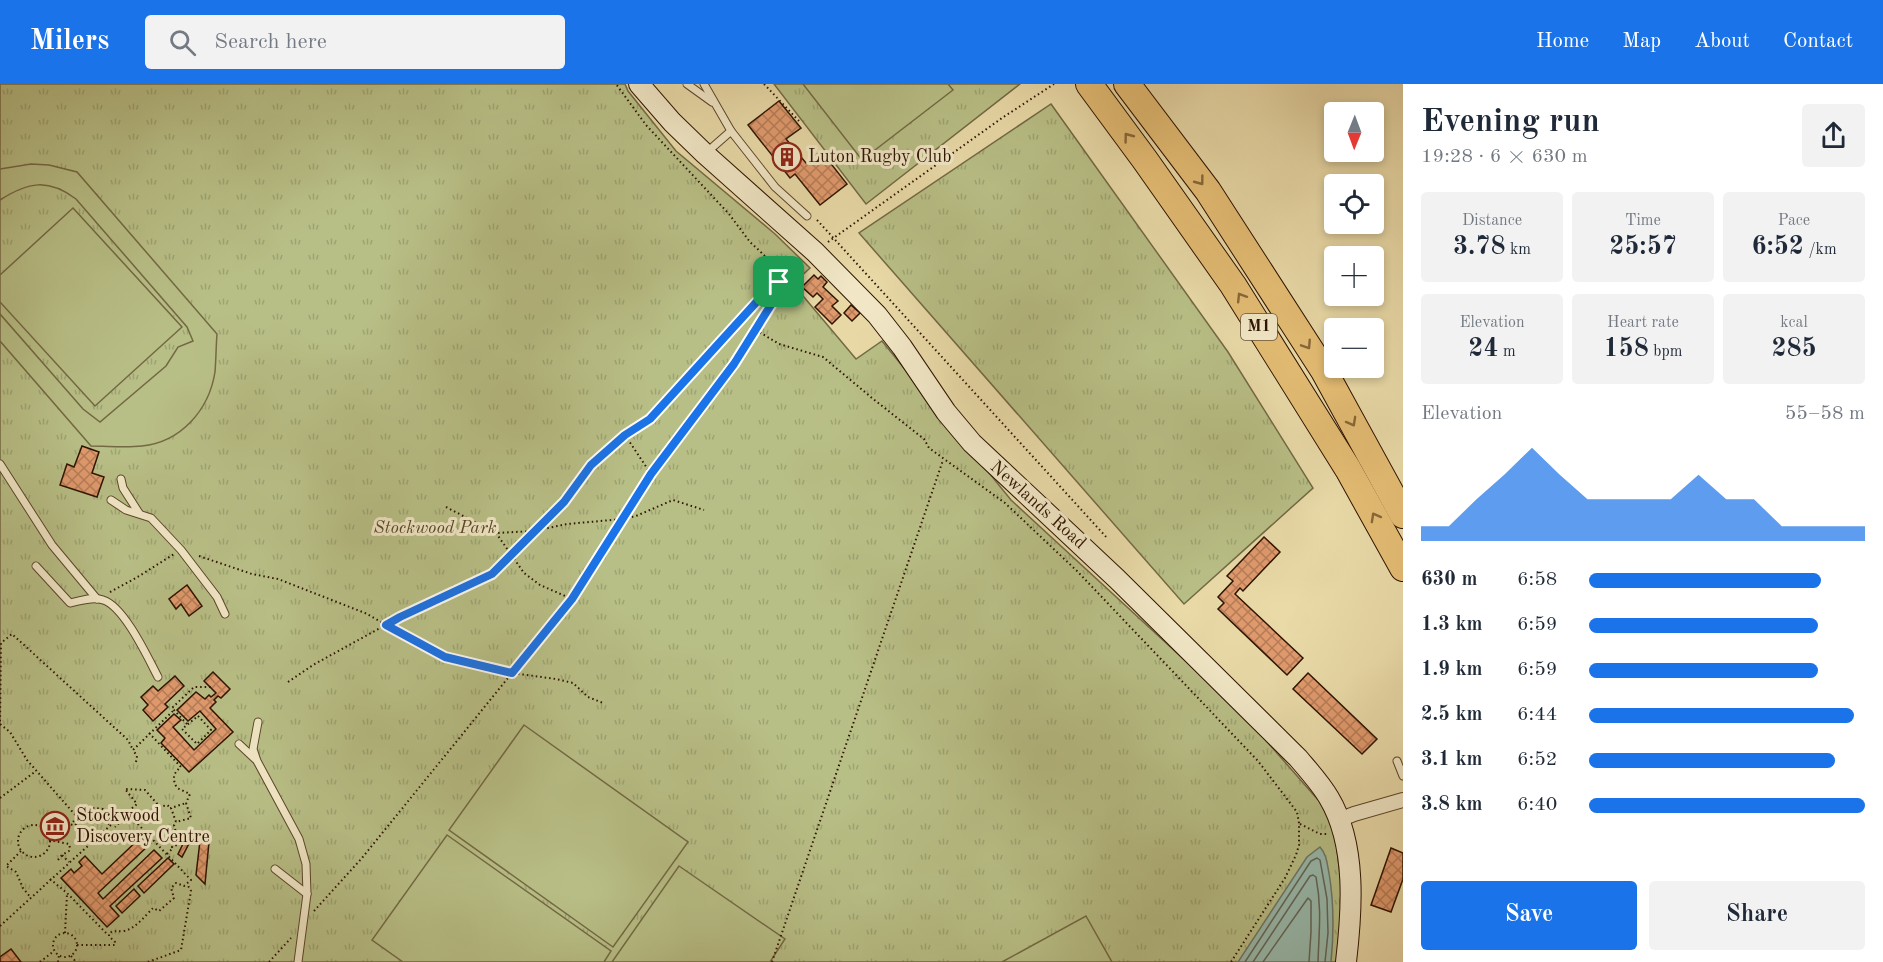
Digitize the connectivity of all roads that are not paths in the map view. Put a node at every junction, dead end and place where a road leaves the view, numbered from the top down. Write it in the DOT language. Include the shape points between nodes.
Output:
graph roads {
  1 [pos="639,84"];
  2 [pos="687,84"];
  3 [pos="704,84"];
  4 [pos="1089,84"];
  5 [pos="1127,84"];
  6 [pos="713,103"];
  7 [pos="731,131"];
  8 [pos="705,154"];
  9 [pos="807,216"];
  10 [pos="0,464"];
  11 [pos="121,479"];
  12 [pos="111,500"];
  13 [pos="139,513"];
  14 [pos="1403,514"];
  15 [pos="36,566"];
  16 [pos="1403,568"];
  17 [pos="97,599"];
  18 [pos="225,614"];
  19 [pos="158,677"];
  20 [pos="258,722"];
  21 [pos="239,744"];
  22 [pos="257,761"];
  23 [pos="1397,761"];
  24 [pos="1403,776"];
  25 [pos="1403,800"];
  26 [pos="1341,828"];
  27 [pos="276,869"];
  28 [pos="307,894"];
  29 [pos="298,962"];
  30 [pos="1346,962"];
  1 -- 8 [label="main road, Newlands Road"];
  2 -- 6 [label="lane"];
  3 -- 6 [label="lane"];
  16 -- 4 [label="highway, M1, one-way" via="1348,469 1233,285"];
  5 -- 14 [label="highway, M1, one-way" via="1208,192 1324,371"];
  6 -- 7 [label="lane"];
  7 -- 8 [label="lane"];
  7 -- 9 [label="lane" via="775,187"];
  8 -- 26 [label="main road, Newlands Road" via="815,252 877,315 972,443 1109,571 1298,758 1321,785"];
  10 -- 17 [label="lane" via="52,545"];
  11 -- 13 [label="lane"];
  12 -- 13 [label="lane"];
  13 -- 18 [label="lane" via="151,518 181,550 217,597"];
  15 -- 17 [label="lane" via="70,603"];
  17 -- 19 [label="lane" via="105,600 128,622"];
  20 -- 22 [label="lane" via="254,749"];
  21 -- 22 [label="lane"];
  22 -- 28 [label="lane" via="299,839 306,864"];
  23 -- 24 [label="lane"];
  25 -- 26 [label="street" via="1354,814"];
  26 -- 30 [label="main road, Newlands Road" via="1350,880"];
  27 -- 28 [label="lane"];
  28 -- 29 [label="lane"];
}
